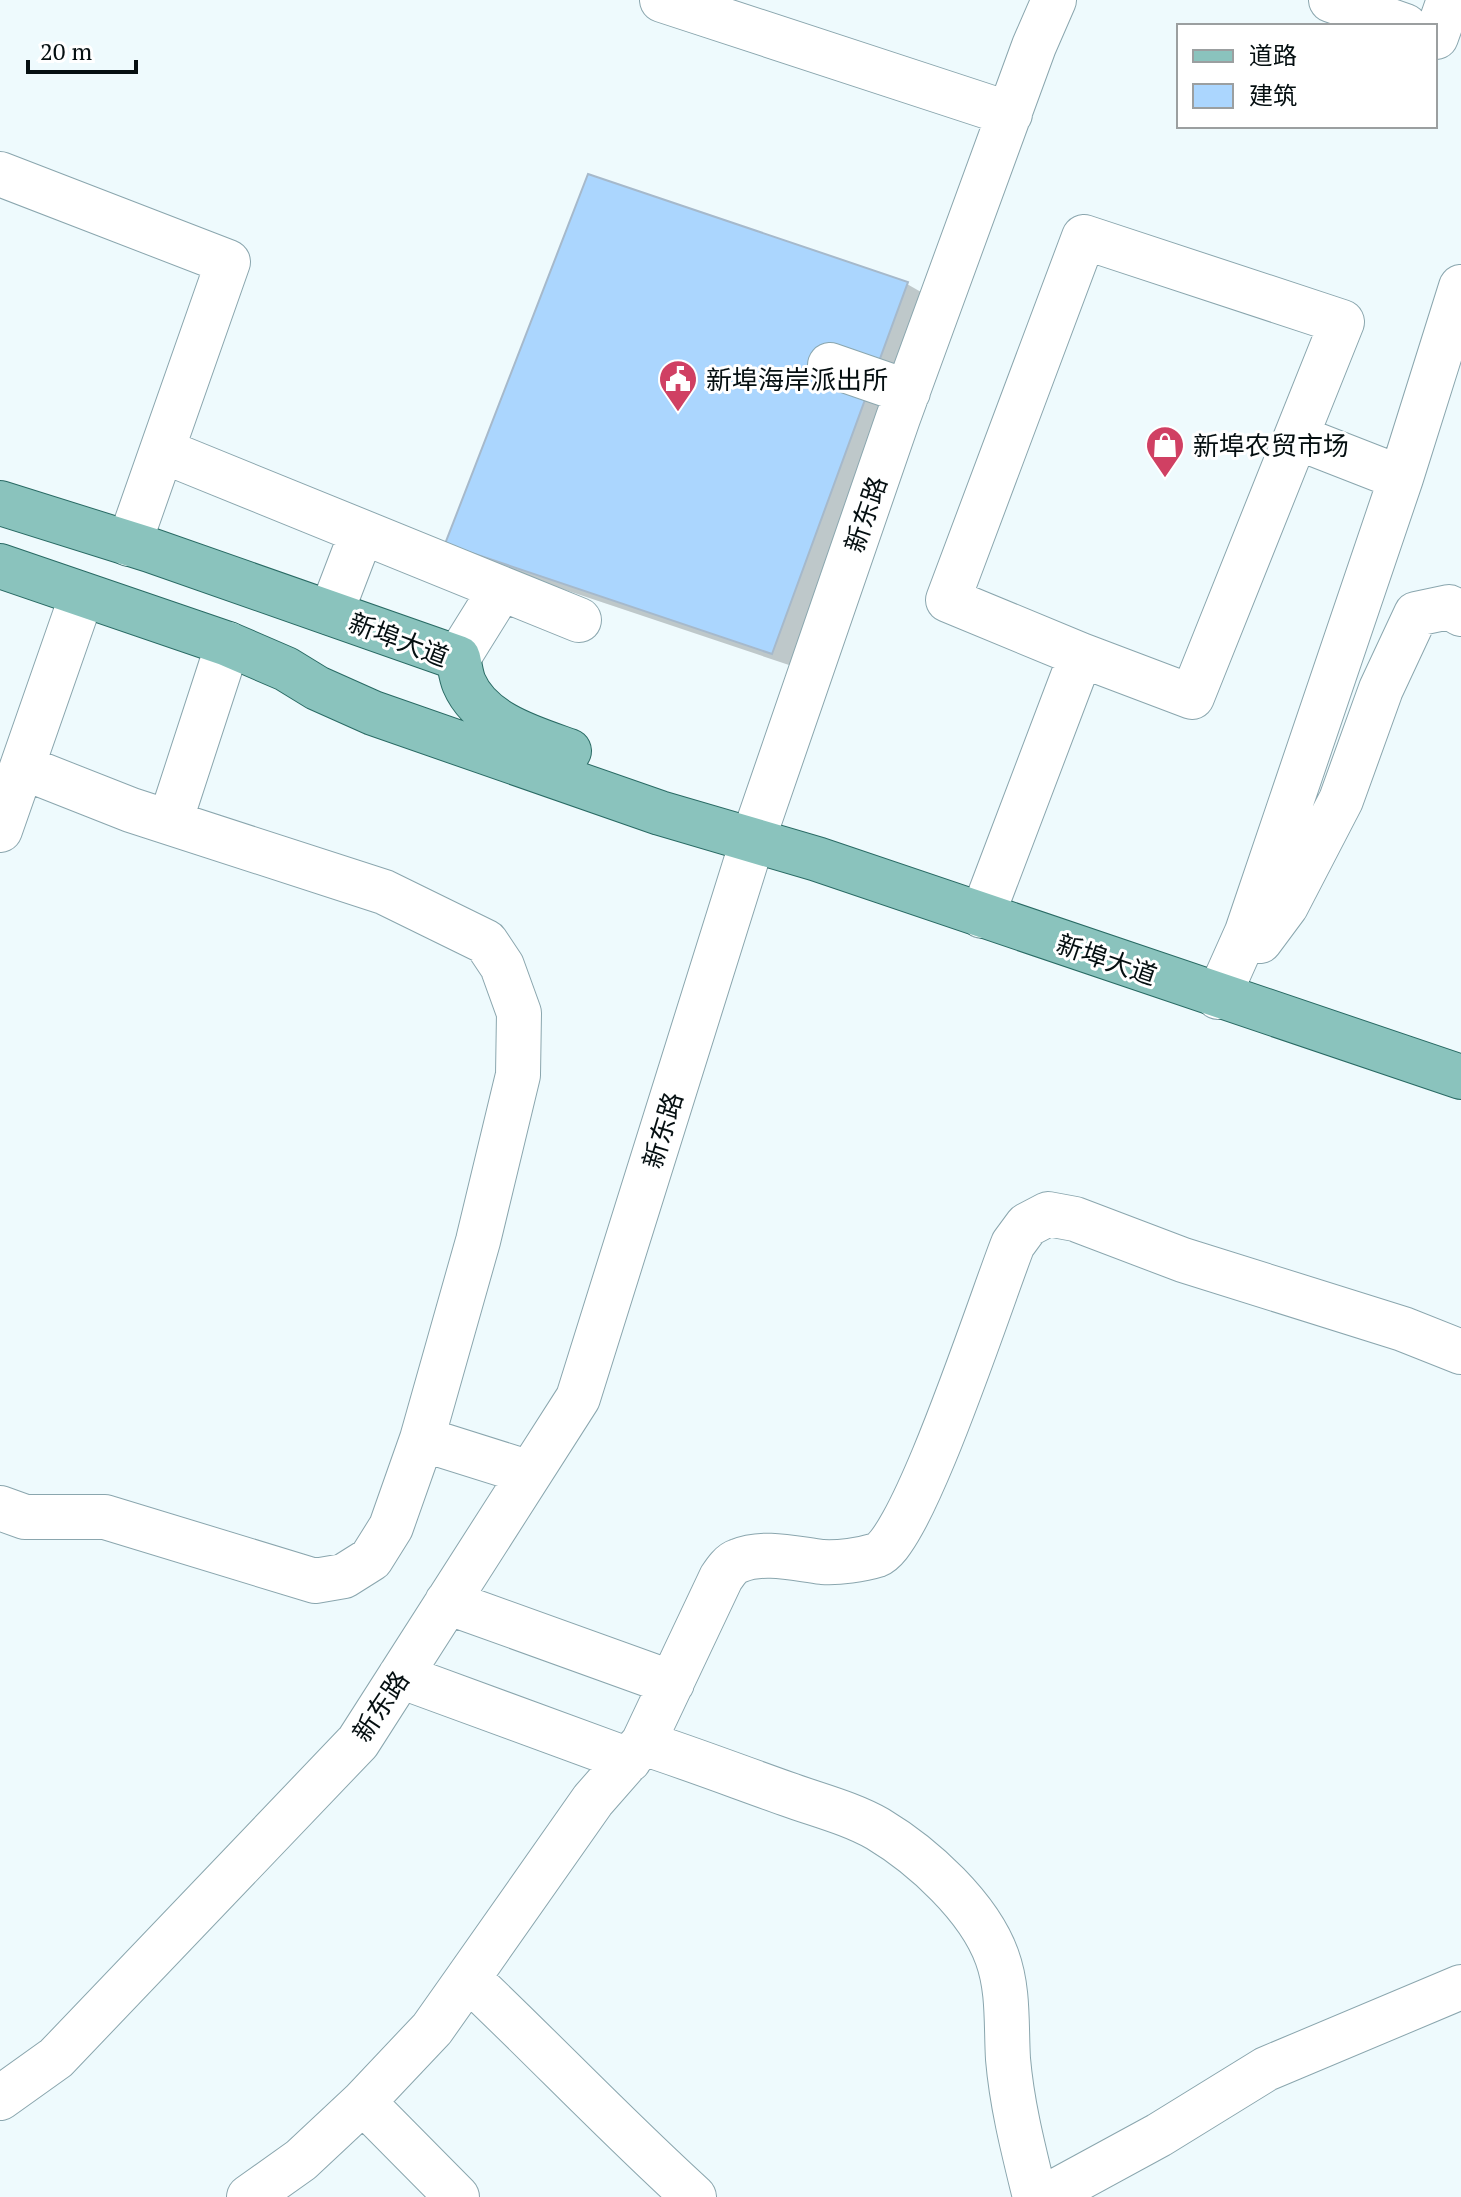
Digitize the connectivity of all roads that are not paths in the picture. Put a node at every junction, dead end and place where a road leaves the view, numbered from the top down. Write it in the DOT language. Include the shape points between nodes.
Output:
graph roads {
  1 [pos="662,0"];
  2 [pos="1054,0"];
  3 [pos="1334,1"];
  4 [pos="1419,24"];
  5 [pos="1010,114"];
  6 [pos="0,174"];
  7 [pos="1461,287"];
  8 [pos="830,365"];
  9 [pos="908,392"];
  10 [pos="1296,437"];
  11 [pos="163,451"];
  12 [pos="1401,478"];
  13 [pos="0,503"];
  14 [pos="362,532"];
  15 [pos="129,544"];
  16 [pos="0,566"];
  17 [pos="501,589"];
  18 [pos="82,595"];
  19 [pos="331,613"];
  20 [pos="1461,614"];
  21 [pos="579,620"];
  22 [pos="228,644"];
  23 [pos="1081,655"];
  24 [pos="458,658"];
  25 [pos="22,767"];
  26 [pos="170,822"];
  27 [pos="0,830"];
  28 [pos="753,839"];
  29 [pos="982,916"];
  30 [pos="1218,997"];
  31 [pos="1461,1077"];
  32 [pos="1461,1352"];
  33 [pos="422,1439"];
  34 [pos="530,1473"];
  35 [pos="0,1508"];
  36 [pos="447,1602"];
  37 [pos="400,1676"];
  38 [pos="672,1683"];
  39 [pos="636,1751"];
  40 [pos="468,1978"];
  41 [pos="1461,1987"];
  42 [pos="0,2098"];
  43 [pos="363,2102"];
  44 [pos="249,2197"];
  45 [pos="457,2197"];
  46 [pos="694,2197"];
  47 [pos="1035,2197"];
  48 [pos="1045,2197"];
  1 -- 5 [label="street"];
  2 -- 5 [label="street, 新东路"];
  3 -- 4 [label="street"];
  5 -- 9 [label="street, 新东路"];
  6 -- 11 [label="street" via="228,262"];
  7 -- 12 [label="street"];
  8 -- 9 [label="street"];
  9 -- 28 [label="street, 新东路"];
  10 -- 12 [label="street"];
  10 -- 23 [label="street" via="1192,697"];
  10 -- 23 [label="street" via="1342,322 1084,237 948,600"];
  11 -- 14 [label="street"];
  11 -- 15 [label="street"];
  12 -- 30 [label="street" via="1247,932"];
  13 -- 15 [label="main road, 新埠大道"];
  14 -- 17 [label="street"];
  14 -- 19 [label="street"];
  15 -- 19 [label="main road, 新埠大道"];
  16 -- 18 [label="main road, 新埠大道"];
  17 -- 21 [label="street"];
  17 -- 24 [label="street"];
  18 -- 22 [label="main road, 新埠大道"];
  18 -- 25 [label="street"];
  19 -- 24 [label="main road, 新埠大道"];
  20 -- 30 [label="street" via="1449,607 1416,614 1381,689 1341,800 1286,906"];
  22 -- 26 [label="street"];
  22 -- 28 [label="main road, 新埠大道" via="373,713 660,813"];
  23 -- 29 [label="street"];
  24 -- 28 [label="main road, 新埠大道" via="464,685 482,709 522,734 700,798"];
  25 -- 26 [label="street"];
  25 -- 27 [label="street"];
  26 -- 33 [label="street" via="384,892 486,942 502,966 519,1013 518,1075"];
  28 -- 29 [label="main road, 新埠大道"];
  28 -- 34 [label="street, 新东路" via="578,1398"];
  29 -- 30 [label="main road, 新埠大道"];
  30 -- 31 [label="main road, 新埠大道"];
  32 -- 38 [label="street" via="1048,1214 1027,1225 1013,1244 947,1426 911,1509 881,1554 825,1562 794,1557 736,1561 721,1578"];
  33 -- 34 [label="street"];
  33 -- 35 [label="street" via="391,1527 371,1559 344,1576 315,1581 105,1517 25,1517"];
  34 -- 36 [label="street, 新东路"];
  36 -- 37 [label="street, 新东路"];
  36 -- 38 [label="street"];
  37 -- 39 [label="street"];
  37 -- 42 [label="street, 新东路" via="358,1742 326,1776 56,2058"];
  38 -- 39 [label="street"];
  39 -- 40 [label="street" via="593,1800"];
  39 -- 47 [label="street" via="836,1811 877,1829 913,1854 982,1924 998,1958 1007,2004 1008,2060"];
  40 -- 43 [label="street" via="432,2029"];
  40 -- 46 [label="street"];
  41 -- 48 [label="street" via="1266,2069"];
  43 -- 44 [label="street" via="301,2160"];
  43 -- 45 [label="street"];
}
